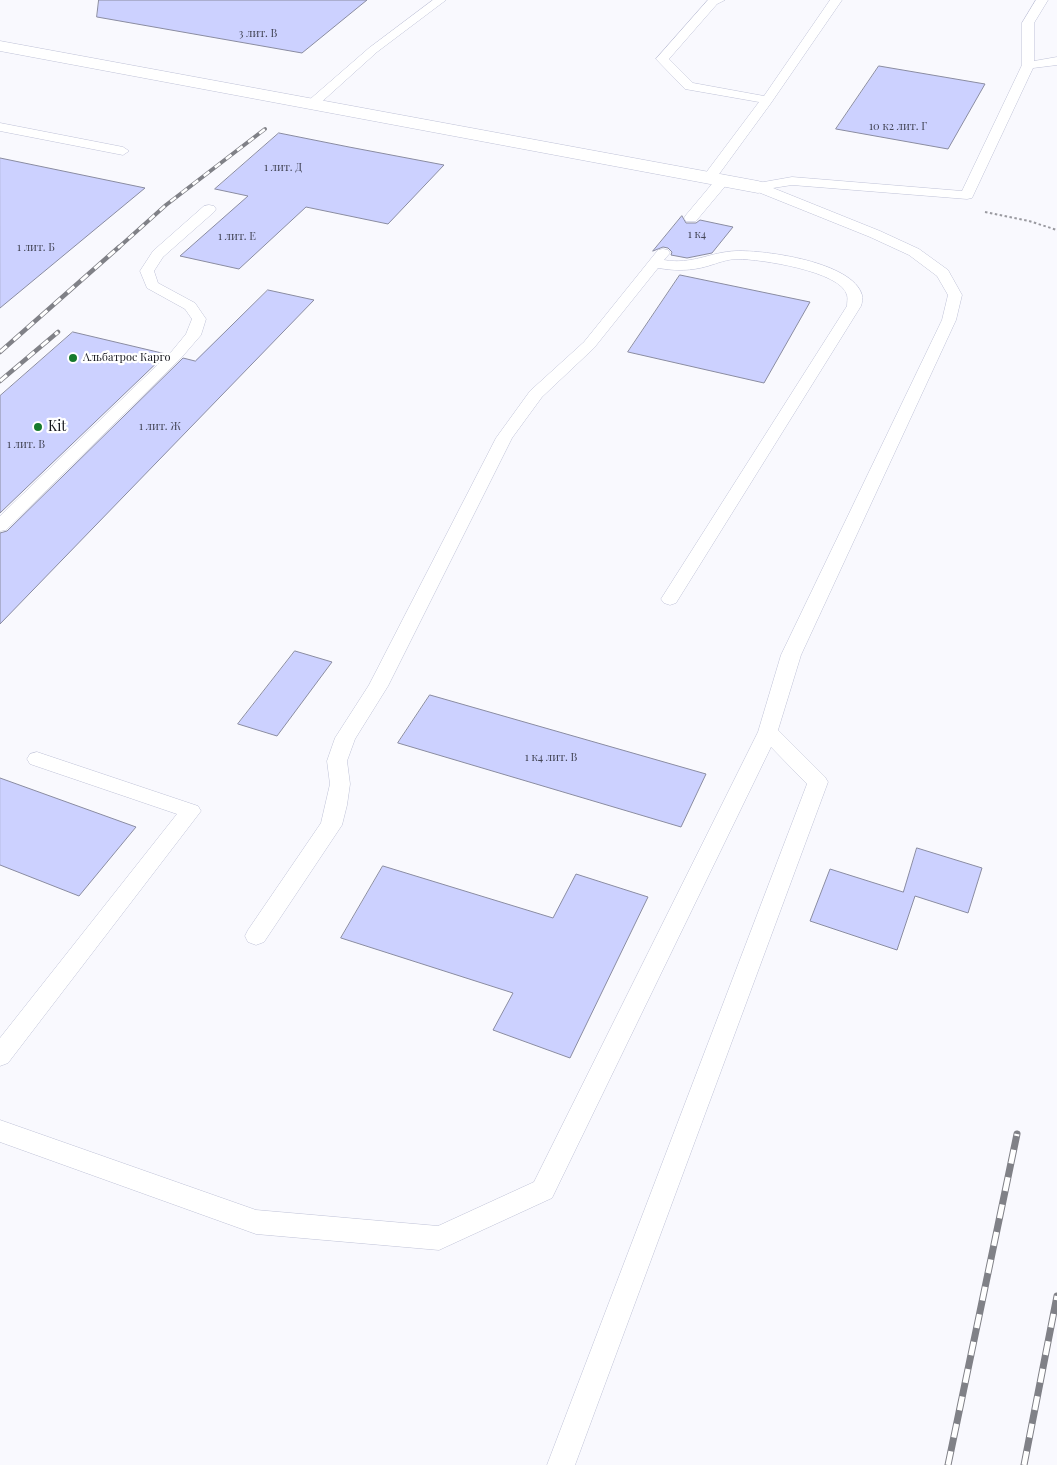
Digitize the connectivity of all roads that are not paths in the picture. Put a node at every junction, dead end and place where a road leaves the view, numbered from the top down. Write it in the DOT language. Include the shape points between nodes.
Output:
graph roads {
  1 [pos="440,0"];
  2 [pos="719,0"];
  3 [pos="1042,0"];
  4 [pos="820,1"];
  5 [pos="834,2"];
  6 [pos="0,46"];
  7 [pos="1057,61"];
  8 [pos="1028,65"];
  9 [pos="767,100"];
  10 [pos="312,104"];
  11 [pos="0,127"];
  12 [pos="123,151"];
  13 [pos="716,180"];
  14 [pos="758,188"];
  15 [pos="209,209"];
  16 [pos="691,218"];
  17 [pos="0,526"];
  18 [pos="670,599"];
  19 [pos="768,732"];
  20 [pos="37,759"];
  21 [pos="256,936"];
  22 [pos="0,1056"];
  23 [pos="0,1131"];
  24 [pos="562,1465"];
  1 -- 10 [label="lane" via="373,50"];
  2 -- 9 [label="lane" via="714,1 662,59 688,86"];
  3 -- 8 [label="lane" via="1028,23"];
  4 -- 5 [label="lane"];
  5 -- 9 [label="lane"];
  6 -- 10 [label="street"];
  7 -- 8 [label="lane"];
  8 -- 14 [label="lane" via="967,195 792,181"];
  9 -- 13 [label="lane"];
  10 -- 13 [label="street"];
  11 -- 12 [label="lane"];
  13 -- 14 [label="street"];
  13 -- 16 [label="lane"];
  14 -- 19 [label="lane" via="914,252 942,273 955,295 949,320 791,655"];
  15 -- 17 [label="lane" via="158,254 147,271 152,285 190,306 199,318 193,334 177,354"];
  18 -- 21 [label="lane" via="854,306 855,294 847,283 833,274 756,256 736,255 688,267 659,258 589,345 536,394 504,438 378,686 345,738 337,761 340,784 331,825"];
  19 -- 23 [label="lane" via="543,1190 439,1238 256,1222"];
  19 -- 24 [label="lane" via="818,782"];
  20 -- 22 [label="lane" via="191,811"];
}
